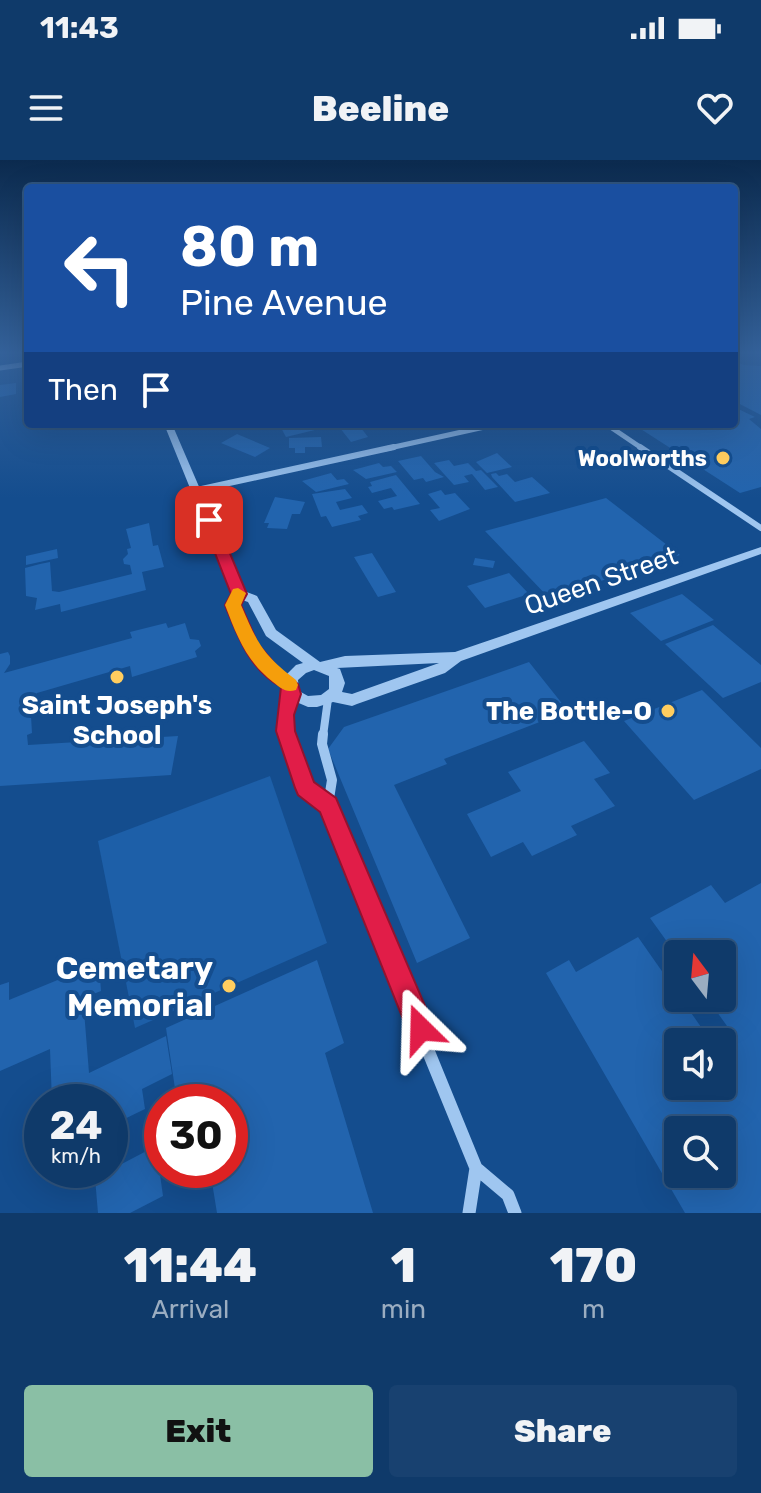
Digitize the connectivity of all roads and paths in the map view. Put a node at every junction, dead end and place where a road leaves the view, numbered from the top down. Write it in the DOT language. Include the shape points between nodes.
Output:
graph roads {
  1 [pos="170,428"];
  2 [pos="480,428"];
  3 [pos="612,428"];
  4 [pos="197,490"];
  5 [pos="761,528"];
  6 [pos="761,550"];
  7 [pos="239,594"];
  8 [pos="456,657"];
  9 [pos="319,666"];
  10 [pos="290,689"];
  11 [pos="330,698"];
  12 [pos="328,805"];
  13 [pos="476,1168"];
  14 [pos="469,1213"];
  15 [pos="515,1213"];
  1 -- 4 [label="street"];
  2 -- 4 [label="street"];
  3 -- 5 [label="street"];
  4 -- 7 [label="street"];
  6 -- 8 [label="street, Queen Street"];
  7 -- 9 [label="street" via="253,599 271,633"];
  7 -- 10 [label="street" via="233,605 251,647"];
  8 -- 9 [label="street, Queen Street"];
  8 -- 11 [label="street, Queen Street" via="440,669 352,700"];
  9 -- 10 [label="street" via="295,673"];
  9 -- 11 [label="street" via="338,679"];
  10 -- 11 [label="street" via="308,703"];
  10 -- 12 [label="street" via="285,715 288,743 305,788"];
  11 -- 12 [label="street" via="322,744 332,780"];
  12 -- 13 [label="street"];
  13 -- 14 [label="street"];
  13 -- 15 [label="street" via="508,1195"];
}
